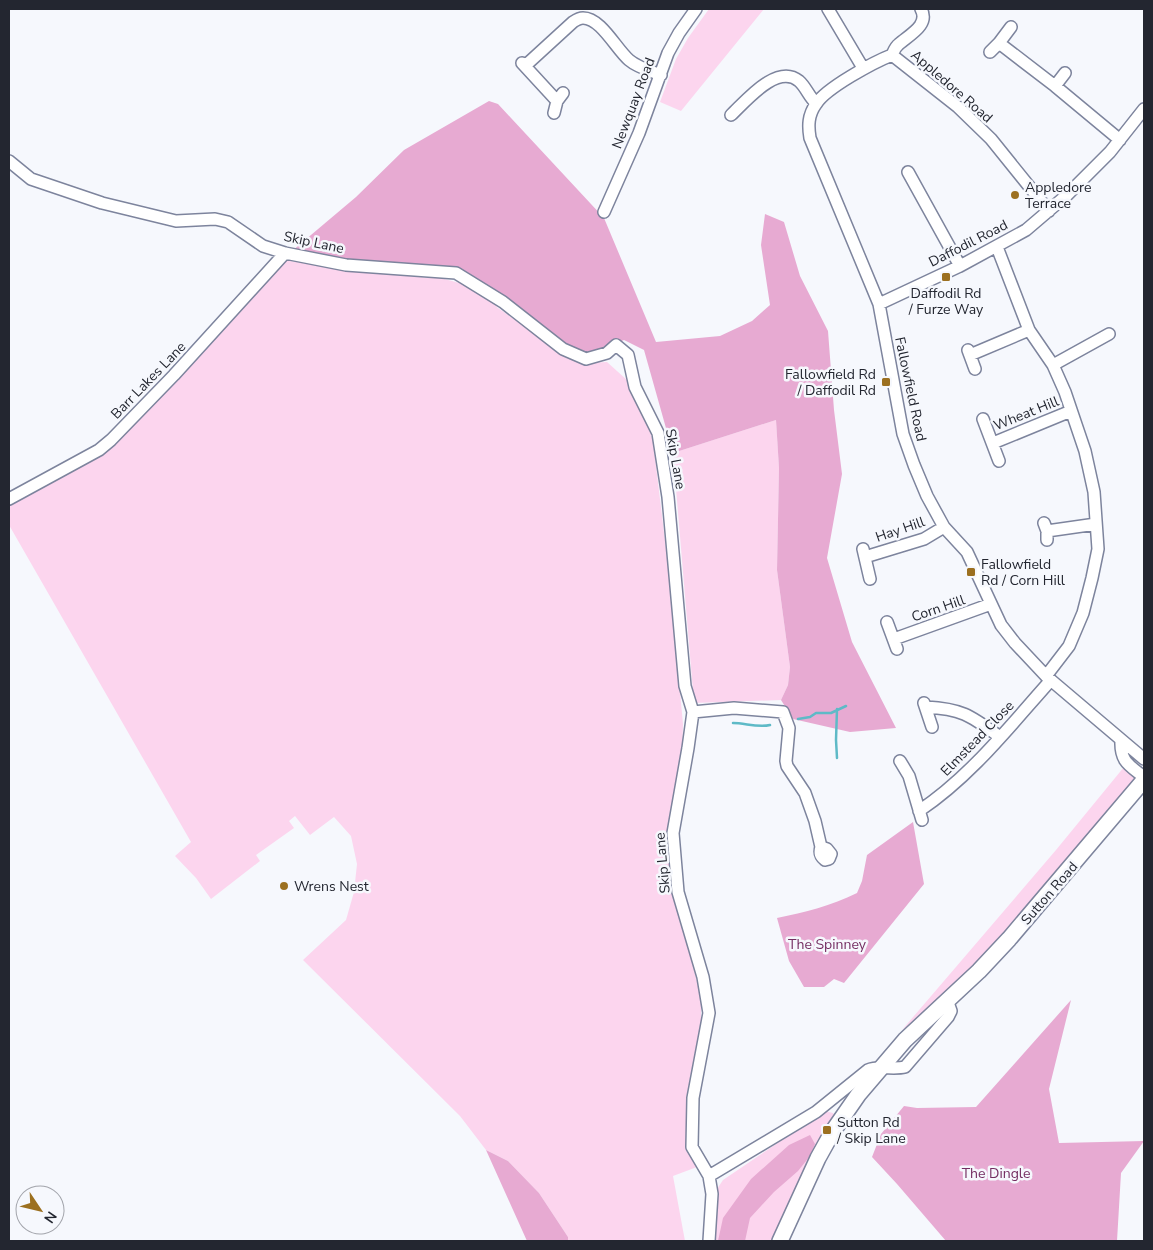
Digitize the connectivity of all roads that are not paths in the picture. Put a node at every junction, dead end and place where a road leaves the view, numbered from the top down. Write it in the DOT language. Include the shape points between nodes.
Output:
graph roads {
  1 [pos="696,9"];
  2 [pos="921,9"];
  3 [pos="826,14"];
  4 [pos="1011,27"];
  5 [pos="892,55"];
  6 [pos="863,68"];
  7 [pos="1065,73"];
  8 [pos="661,75"];
  9 [pos="1055,86"];
  10 [pos="816,103"];
  11 [pos="1144,108"];
  12 [pos="554,113"];
  13 [pos="730,117"];
  14 [pos="1120,140"];
  15 [pos="9,161"];
  16 [pos="906,171"];
  17 [pos="1049,211"];
  18 [pos="604,212"];
  19 [pos="997,247"];
  20 [pos="285,253"];
  21 [pos="960,266"];
  22 [pos="879,304"];
  23 [pos="1029,330"];
  24 [pos="1111,333"];
  25 [pos="1053,365"];
  26 [pos="975,370"];
  27 [pos="1071,410"];
  28 [pos="983,419"];
  29 [pos="993,442"];
  30 [pos="999,461"];
  31 [pos="9,498"];
  32 [pos="1096,524"];
  33 [pos="944,527"];
  34 [pos="1046,532"];
  35 [pos="870,579"];
  36 [pos="991,604"];
  37 [pos="887,622"];
  38 [pos="1048,678"];
  39 [pos="693,712"];
  40 [pos="932,727"];
  41 [pos="1000,737"];
  42 [pos="1121,740"];
  43 [pos="1144,759"];
  44 [pos="900,761"];
  45 [pos="1144,778"];
  46 [pos="821,847"];
  47 [pos="880,1068"];
  48 [pos="832,1100"];
  49 [pos="844,1115"];
  50 [pos="709,1176"];
  51 [pos="709,1241"];
  52 [pos="780,1241"];
  1 -- 8 [label="street, Newquay Road" via="675,39"];
  2 -- 5 [label="street" via="923,21"];
  3 -- 6 [label="street"];
  4 -- 9 [label="street" via="995,47"];
  5 -- 6 [label="street"];
  5 -- 17 [label="street, Appledore Road" via="958,107 991,139"];
  6 -- 10 [label="street"];
  7 -- 9 [label="street"];
  8 -- 12 [label="street" via="629,60 600,26 580,18 524,64 560,97"];
  8 -- 18 [label="street, Newquay Road" via="640,133"];
  9 -- 14 [label="street"];
  10 -- 13 [label="street" via="798,80 778,77 769,81"];
  10 -- 22 [label="street, Fallowfield Road" via="808,121 810,138"];
  11 -- 14 [label="street, Daffodil Road"];
  14 -- 17 [label="street, Daffodil Road"];
  15 -- 20 [label="street, Skip Lane" via="31,179 102,203 176,221 215,219 228,222 263,246"];
  16 -- 21 [label="street"];
  17 -- 19 [label="street, Daffodil Road" via="1026,230"];
  19 -- 21 [label="street, Daffodil Road"];
  19 -- 23 [label="street, Elmstead Close"];
  20 -- 31 [label="street, Barr Lakes Lane" via="174,375 100,450"];
  20 -- 39 [label="street, Skip Lane" via="346,264 456,273 503,302 563,349 586,359 607,352 616,345 628,355 636,387 658,433 668,497 685,686"];
  21 -- 22 [label="street, Daffodil Road"];
  22 -- 33 [label="street, Fallowfield Road" via="903,434 924,488"];
  23 -- 25 [label="street, Elmstead Close"];
  23 -- 26 [label="street" via="969,352"];
  24 -- 25 [label="street"];
  25 -- 27 [label="street, Elmstead Close"];
  27 -- 29 [label="street, Wheat Hill"];
  27 -- 32 [label="street, Elmstead Close" via="1094,492"];
  28 -- 29 [label="street, Wheat Hill"];
  29 -- 30 [label="street, Wheat Hill"];
  32 -- 34 [label="street"];
  32 -- 38 [label="street, Elmstead Close" via="1098,549 1083,613 1069,646"];
  33 -- 35 [label="street, Hay Hill" via="924,539 864,553"];
  33 -- 36 [label="street, Fallowfield Road" via="967,552"];
  36 -- 37 [label="street, Corn Hill" via="895,644"];
  36 -- 38 [label="street, Fallowfield Road" via="1000,625"];
  38 -- 41 [label="street, Elmstead Close"];
  38 -- 42 [label="street, Fallowfield Road"];
  39 -- 46 [label="street" via="734,708 783,712 789,728 786,761 806,793"];
  39 -- 50 [label="street, Skip Lane" via="672,833 678,892 703,977 709,1013 693,1098 692,1147"];
  40 -- 41 [label="street" via="925,705 970,715"];
  41 -- 44 [label="street, Elmstead Close" via="921,815 910,776"];
  42 -- 43 [label="street, Fallowfield Road"];
  42 -- 45 [label="street" via="1124,761"];
  45 -- 47 [label="main road, Sutton Road" via="1071,868 979,971 905,1040"];
  47 -- 48 [label="street" via="875,1066 868,1070"];
  47 -- 49 [label="main road, Sutton Road"];
  48 -- 49 [label="street"];
  48 -- 50 [label="street"];
  49 -- 52 [label="main road, Sutton Road" via="818,1158"];
  50 -- 51 [label="street, Skip Lane" via="712,1194"];
}
